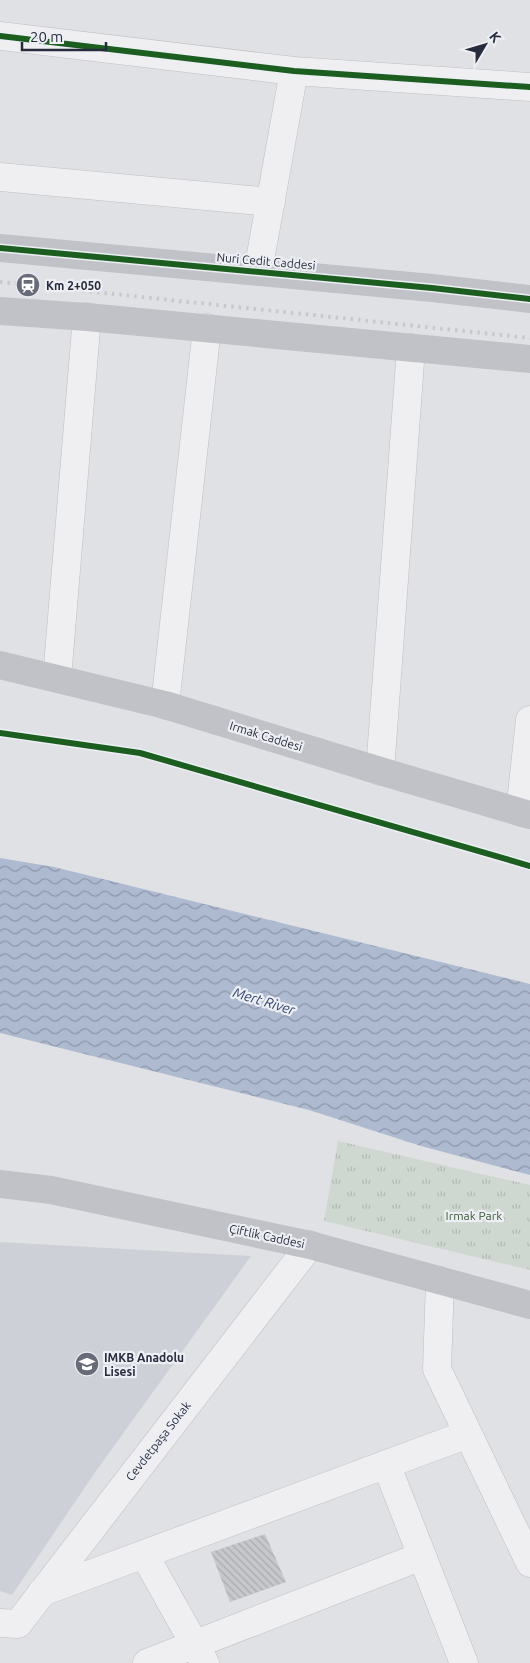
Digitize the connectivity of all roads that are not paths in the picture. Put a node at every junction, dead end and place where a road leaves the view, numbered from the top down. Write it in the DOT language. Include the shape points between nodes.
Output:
graph roads {
  1 [pos="0,36"];
  2 [pos="294,71"];
  3 [pos="530,87"];
  4 [pos="0,177"];
  5 [pos="271,202"];
  6 [pos="0,248"];
  7 [pos="258,271"];
  8 [pos="530,299"];
  9 [pos="0,311"];
  10 [pos="87,316"];
  11 [pos="207,328"];
  12 [pos="411,348"];
  13 [pos="530,359"];
  14 [pos="0,665"];
  15 [pos="57,678"];
  16 [pos="165,704"];
  17 [pos="530,720"];
  18 [pos="380,771"];
  19 [pos="525,813"];
  20 [pos="0,1184"];
  21 [pos="310,1245"];
  22 [pos="440,1281"];
  23 [pos="530,1305"];
  24 [pos="468,1434"];
  25 [pos="386,1464"];
  26 [pos="144,1554"];
  27 [pos="422,1556"];
  28 [pos="530,1562"];
  29 [pos="42,1592"];
  30 [pos="0,1624"];
  31 [pos="200,1654"];
  32 [pos="148,1663"];
  33 [pos="464,1663"];
  1 -- 2 [label="street"];
  2 -- 3 [label="street"];
  2 -- 5 [label="street"];
  4 -- 5 [label="street"];
  5 -- 7 [label="street"];
  6 -- 7 [label="main road, Nuri Cedit Caddesi"];
  7 -- 8 [label="main road, Nuri Cedit Caddesi"];
  9 -- 10 [label="main road"];
  10 -- 11 [label="main road"];
  10 -- 15 [label="street"];
  11 -- 12 [label="main road"];
  11 -- 16 [label="street"];
  12 -- 13 [label="main road"];
  12 -- 18 [label="street"];
  14 -- 15 [label="main road, Irmak Caddesi"];
  15 -- 16 [label="main road, Irmak Caddesi"];
  16 -- 18 [label="main road, Irmak Caddesi"];
  17 -- 19 [label="street"];
  18 -- 19 [label="main road, Irmak Caddesi"];
  20 -- 21 [label="main road, Çiftlik Caddesi" via="51,1190"];
  21 -- 22 [label="main road, Çiftlik Caddesi"];
  21 -- 29 [label="street, Cevdetpaşa Sokak"];
  22 -- 23 [label="main road, Çiftlik Caddesi"];
  22 -- 24 [label="street" via="437,1369"];
  24 -- 25 [label="street"];
  24 -- 28 [label="street"];
  25 -- 26 [label="street"];
  25 -- 27 [label="street"];
  26 -- 29 [label="street"];
  26 -- 31 [label="street"];
  27 -- 31 [label="street"];
  27 -- 33 [label="street"];
  29 -- 30 [label="street, Cevdetpaşa Sokak" via="18,1624"];
  31 -- 32 [label="street"];
}
